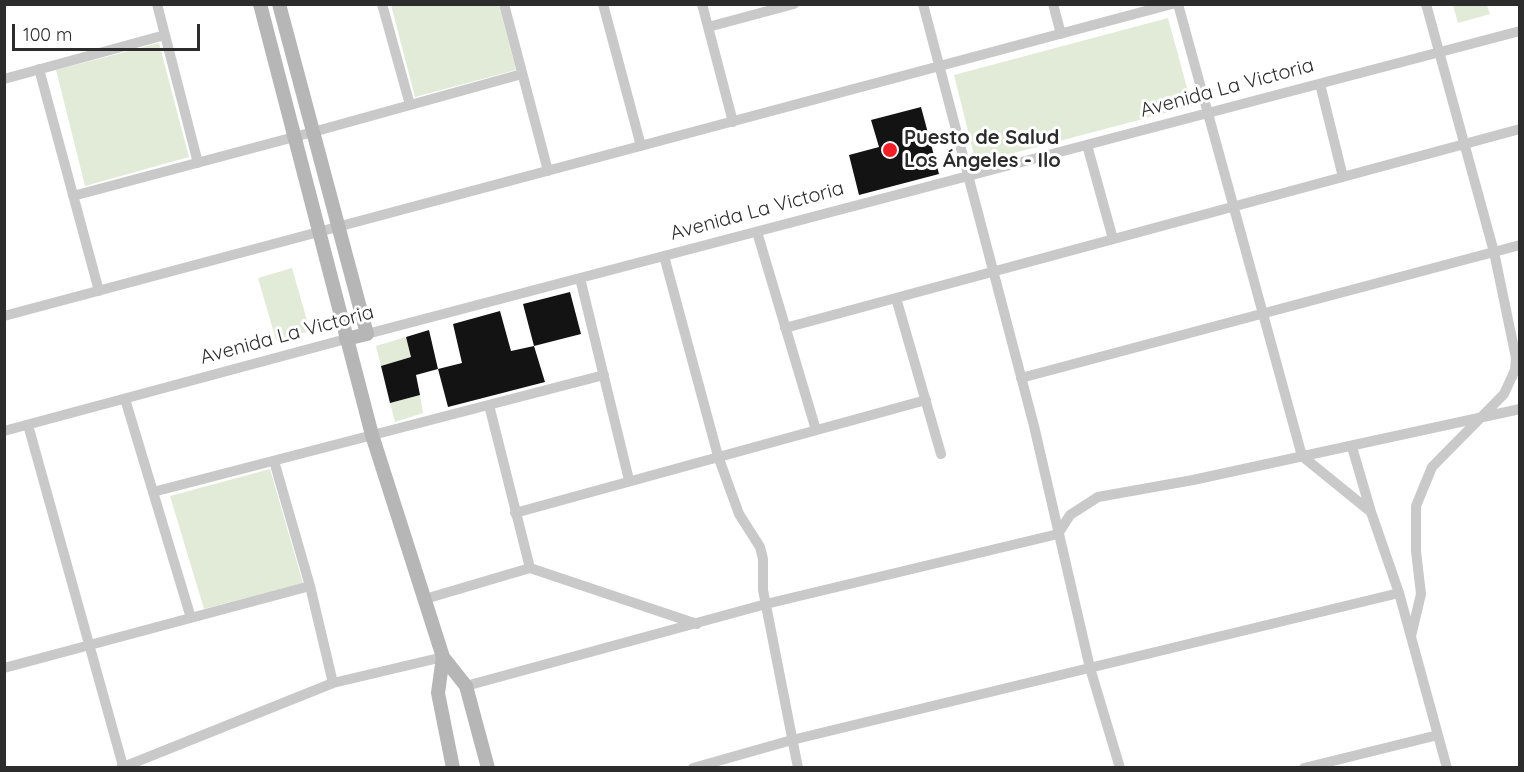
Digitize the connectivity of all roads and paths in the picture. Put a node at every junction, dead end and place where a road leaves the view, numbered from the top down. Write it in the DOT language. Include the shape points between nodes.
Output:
graph roads {
  1 [pos="157,4"];
  2 [pos="260,4"];
  3 [pos="279,4"];
  4 [pos="382,4"];
  5 [pos="504,4"];
  6 [pos="603,4"];
  7 [pos="702,4"];
  8 [pos="794,4"];
  9 [pos="923,4"];
  10 [pos="1053,4"];
  11 [pos="1172,4"];
  12 [pos="1179,4"];
  13 [pos="1426,4"];
  14 [pos="708,27"];
  15 [pos="1520,31"];
  16 [pos="1061,34"];
  17 [pos="165,35"];
  18 [pos="1439,52"];
  19 [pos="939,67"];
  20 [pos="39,69"];
  21 [pos="522,74"];
  22 [pos="4,79"];
  23 [pos="1320,84"];
  24 [pos="410,105"];
  25 [pos="1208,113"];
  26 [pos="733,122"];
  27 [pos="1520,129"];
  28 [pos="313,132"];
  29 [pos="294,138"];
  30 [pos="1464,144"];
  31 [pos="1087,145"];
  32 [pos="641,146"];
  33 [pos="198,163"];
  34 [pos="548,171"];
  35 [pos="968,176"];
  36 [pos="1343,177"];
  37 [pos="73,196"];
  38 [pos="1234,207"];
  39 [pos="338,227"];
  40 [pos="318,232"];
  41 [pos="757,232"];
  42 [pos="1113,239"];
  43 [pos="1520,245"];
  44 [pos="1494,252"];
  45 [pos="664,256"];
  46 [pos="993,272"];
  47 [pos="580,278"];
  48 [pos="99,291"];
  49 [pos="896,298"];
  50 [pos="1263,314"];
  51 [pos="4,316"];
  52 [pos="785,328"];
  53 [pos="367,334"];
  54 [pos="346,339"];
  55 [pos="604,375"];
  56 [pos="1021,378"];
  57 [pos="125,399"];
  58 [pos="926,400"];
  59 [pos="489,405"];
  60 [pos="1520,409"];
  61 [pos="1481,417"];
  62 [pos="28,425"];
  63 [pos="816,430"];
  64 [pos="4,431"];
  65 [pos="372,435"];
  66 [pos="1352,447"];
  67 [pos="941,454"];
  68 [pos="718,456"];
  69 [pos="1302,456"];
  70 [pos="274,461"];
  71 [pos="629,480"];
  72 [pos="153,492"];
  73 [pos="1371,512"];
  74 [pos="515,513"];
  75 [pos="1059,534"];
  76 [pos="530,568"];
  77 [pos="309,586"];
  78 [pos="1399,593"];
  79 [pos="424,599"];
  80 [pos="766,604"];
  81 [pos="190,618"];
  82 [pos="698,624"];
  83 [pos="1411,636"];
  84 [pos="90,645"];
  85 [pos="443,657"];
  86 [pos="4,668"];
  87 [pos="1090,668"];
  88 [pos="333,683"];
  89 [pos="466,686"];
  90 [pos="1438,735"];
  91 [pos="792,740"];
  92 [pos="122,767"];
  93 [pos="453,768"];
  94 [pos="488,768"];
  95 [pos="693,768"];
  96 [pos="798,768"];
  97 [pos="1120,768"];
  98 [pos="1304,768"];
  99 [pos="1447,768"];
  1 -- 17 [label="street"];
  2 -- 29 [label="street"];
  3 -- 28 [label="street"];
  4 -- 24 [label="street"];
  5 -- 21 [label="street"];
  6 -- 32 [label="street"];
  7 -- 14 [label="street"];
  8 -- 14 [label="street"];
  9 -- 19 [label="street"];
  10 -- 16 [label="street"];
  11 -- 16 [label="street"];
  12 -- 25 [label="street"];
  13 -- 18 [label="street"];
  14 -- 26 [label="street"];
  15 -- 18 [label="street, Avenida La Victoria"];
  16 -- 19 [label="street"];
  17 -- 20 [label="street"];
  17 -- 33 [label="street"];
  18 -- 23 [label="street, Avenida La Victoria"];
  18 -- 30 [label="street"];
  19 -- 26 [label="street"];
  19 -- 35 [label="street"];
  20 -- 22 [label="street"];
  20 -- 37 [label="street"];
  21 -- 24 [label="street"];
  21 -- 34 [label="street"];
  23 -- 25 [label="street, Avenida La Victoria"];
  23 -- 36 [label="street"];
  24 -- 28 [label="street"];
  25 -- 31 [label="street, Avenida La Victoria"];
  25 -- 38 [label="street"];
  26 -- 32 [label="street"];
  27 -- 30 [label="street"];
  28 -- 29 [label="street"];
  28 -- 39 [label="street"];
  29 -- 33 [label="street"];
  29 -- 40 [label="street"];
  30 -- 36 [label="street"];
  30 -- 44 [label="street"];
  31 -- 35 [label="street, Avenida La Victoria"];
  31 -- 42 [label="street"];
  32 -- 34 [label="street"];
  33 -- 37 [label="street"];
  34 -- 39 [label="street"];
  35 -- 41 [label="street, Avenida La Victoria"];
  35 -- 46 [label="street"];
  36 -- 38 [label="street"];
  37 -- 48 [label="street"];
  38 -- 42 [label="street"];
  38 -- 50 [label="street"];
  39 -- 40 [label="street"];
  39 -- 53 [label="street"];
  40 -- 48 [label="street"];
  40 -- 54 [label="street"];
  41 -- 45 [label="street, Avenida La Victoria"];
  41 -- 52 [label="street"];
  42 -- 46 [label="street"];
  43 -- 44 [label="street"];
  44 -- 50 [label="street"];
  44 -- 61 [label="street" via="1516,364 1504,394"];
  45 -- 47 [label="street, Avenida La Victoria"];
  45 -- 68 [label="street"];
  46 -- 49 [label="street"];
  46 -- 56 [label="street"];
  47 -- 53 [label="street, Avenida La Victoria"];
  47 -- 55 [label="street"];
  48 -- 51 [label="street"];
  49 -- 52 [label="street"];
  49 -- 58 [label="street"];
  50 -- 56 [label="street"];
  50 -- 69 [label="street"];
  52 -- 63 [label="street"];
  53 -- 54 [label="street, Avenida La Victoria"];
  54 -- 57 [label="street, Avenida La Victoria"];
  54 -- 65 [label="street"];
  55 -- 59 [label="street"];
  55 -- 71 [label="street"];
  56 -- 75 [label="street"];
  57 -- 62 [label="street, Avenida La Victoria"];
  57 -- 72 [label="street"];
  58 -- 63 [label="street"];
  58 -- 67 [label="street"];
  59 -- 65 [label="street"];
  59 -- 74 [label="street"];
  60 -- 61 [label="street"];
  61 -- 66 [label="street"];
  61 -- 83 [label="street" via="1432,468 1416,506 1421,594"];
  62 -- 64 [label="street, Avenida La Victoria"];
  62 -- 84 [label="street"];
  63 -- 68 [label="street"];
  65 -- 70 [label="street"];
  65 -- 79 [label="street"];
  66 -- 69 [label="street"];
  66 -- 73 [label="street"];
  68 -- 71 [label="street"];
  68 -- 80 [label="street" via="740,514 760,547"];
  69 -- 73 [label="street"];
  69 -- 75 [label="street" via="1098,497 1070,515"];
  70 -- 72 [label="street"];
  70 -- 77 [label="street"];
  71 -- 74 [label="street"];
  72 -- 81 [label="street"];
  73 -- 78 [label="street"];
  74 -- 76 [label="street"];
  75 -- 80 [label="street"];
  75 -- 87 [label="street"];
  76 -- 79 [label="street"];
  76 -- 82 [label="street"];
  77 -- 81 [label="street"];
  77 -- 88 [label="street"];
  78 -- 83 [label="street"];
  78 -- 87 [label="street"];
  79 -- 85 [label="street"];
  80 -- 82 [label="street"];
  80 -- 91 [label="street"];
  81 -- 84 [label="street"];
  82 -- 89 [label="street"];
  83 -- 90 [label="street"];
  84 -- 86 [label="street"];
  84 -- 92 [label="street"];
  85 -- 88 [label="street"];
  85 -- 89 [label="street"];
  85 -- 93 [label="street" via="438,693"];
  87 -- 91 [label="street"];
  87 -- 97 [label="street"];
  88 -- 92 [label="street"];
  89 -- 94 [label="street"];
  90 -- 98 [label="street"];
  90 -- 99 [label="street"];
  91 -- 95 [label="street"];
  91 -- 96 [label="street"];
}
